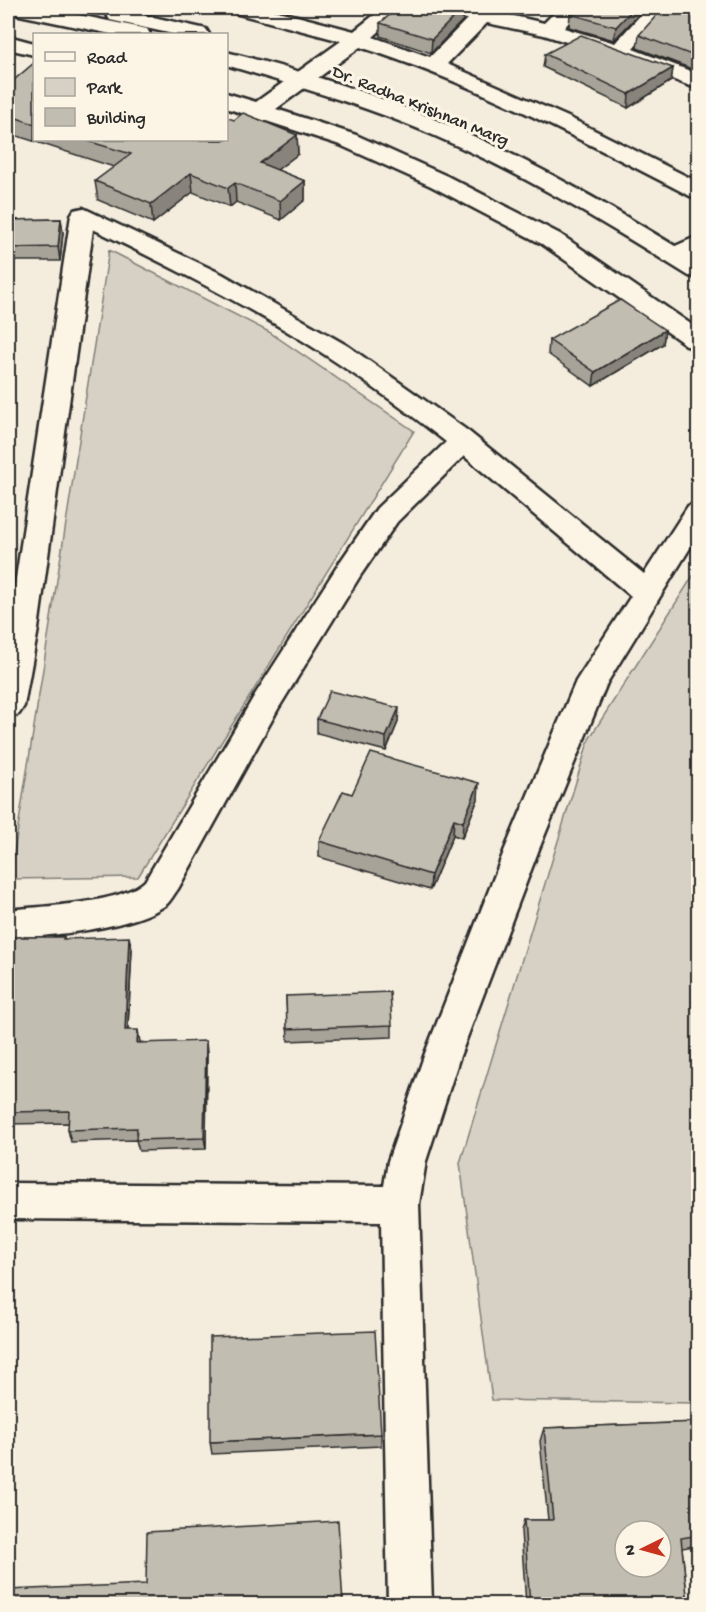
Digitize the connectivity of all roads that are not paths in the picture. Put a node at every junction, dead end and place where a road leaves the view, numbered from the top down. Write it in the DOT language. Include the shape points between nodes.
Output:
graph roads {
  1 [pos="18,8"];
  2 [pos="87,8"];
  3 [pos="243,8"];
  4 [pos="395,8"];
  5 [pos="448,8"];
  6 [pos="571,8"];
  7 [pos="663,9"];
  8 [pos="485,12"];
  9 [pos="549,30"];
  10 [pos="134,33"];
  11 [pos="194,33"];
  12 [pos="358,39"];
  13 [pos="8,43"];
  14 [pos="228,43"];
  15 [pos="33,48"];
  16 [pos="619,51"];
  17 [pos="228,58"];
  18 [pos="433,66"];
  19 [pos="309,74"];
  20 [pos="696,75"];
  21 [pos="228,101"];
  22 [pos="260,110"];
  23 [pos="699,191"];
  24 [pos="691,248"];
  25 [pos="699,271"];
  26 [pos="699,341"];
  27 [pos="463,441"];
  28 [pos="699,513"];
  29 [pos="647,593"];
  30 [pos="15,629"];
  31 [pos="8,706"];
  32 [pos="8,924"];
  33 [pos="8,1201"];
  34 [pos="400,1204"];
  35 [pos="410,1605"];
  1 -- 10 [label="street"];
  2 -- 11 [label="street"];
  3 -- 12 [label="street"];
  4 -- 12 [label="street"];
  5 -- 8 [label="street"];
  6 -- 9 [label="street"];
  7 -- 16 [label="street"];
  8 -- 9 [label="street"];
  8 -- 18 [label="street"];
  9 -- 16 [label="street"];
  12 -- 18 [label="street"];
  12 -- 19 [label="street"];
  13 -- 15 [label="street"];
  14 -- 19 [label="street, Dr. Radha Krishnan Marg"];
  16 -- 20 [label="street"];
  17 -- 19 [label="street"];
  18 -- 23 [label="street"];
  19 -- 22 [label="street"];
  19 -- 24 [label="street" via="495,154"];
  21 -- 22 [label="street"];
  22 -- 26 [label="street" via="348,140 541,234"];
  24 -- 25 [label="street"];
  27 -- 29 [label="street"];
  27 -- 30 [label="street" via="384,382 290,322 196,270 83,215"];
  27 -- 32 [label="street" via="387,515 350,569 153,895 113,910"];
  28 -- 29 [label="street"];
  29 -- 34 [label="street" via="592,681 522,849 442,1056 407,1161"];
  30 -- 31 [label="street"];
  33 -- 34 [label="street"];
  34 -- 35 [label="street"];
}
